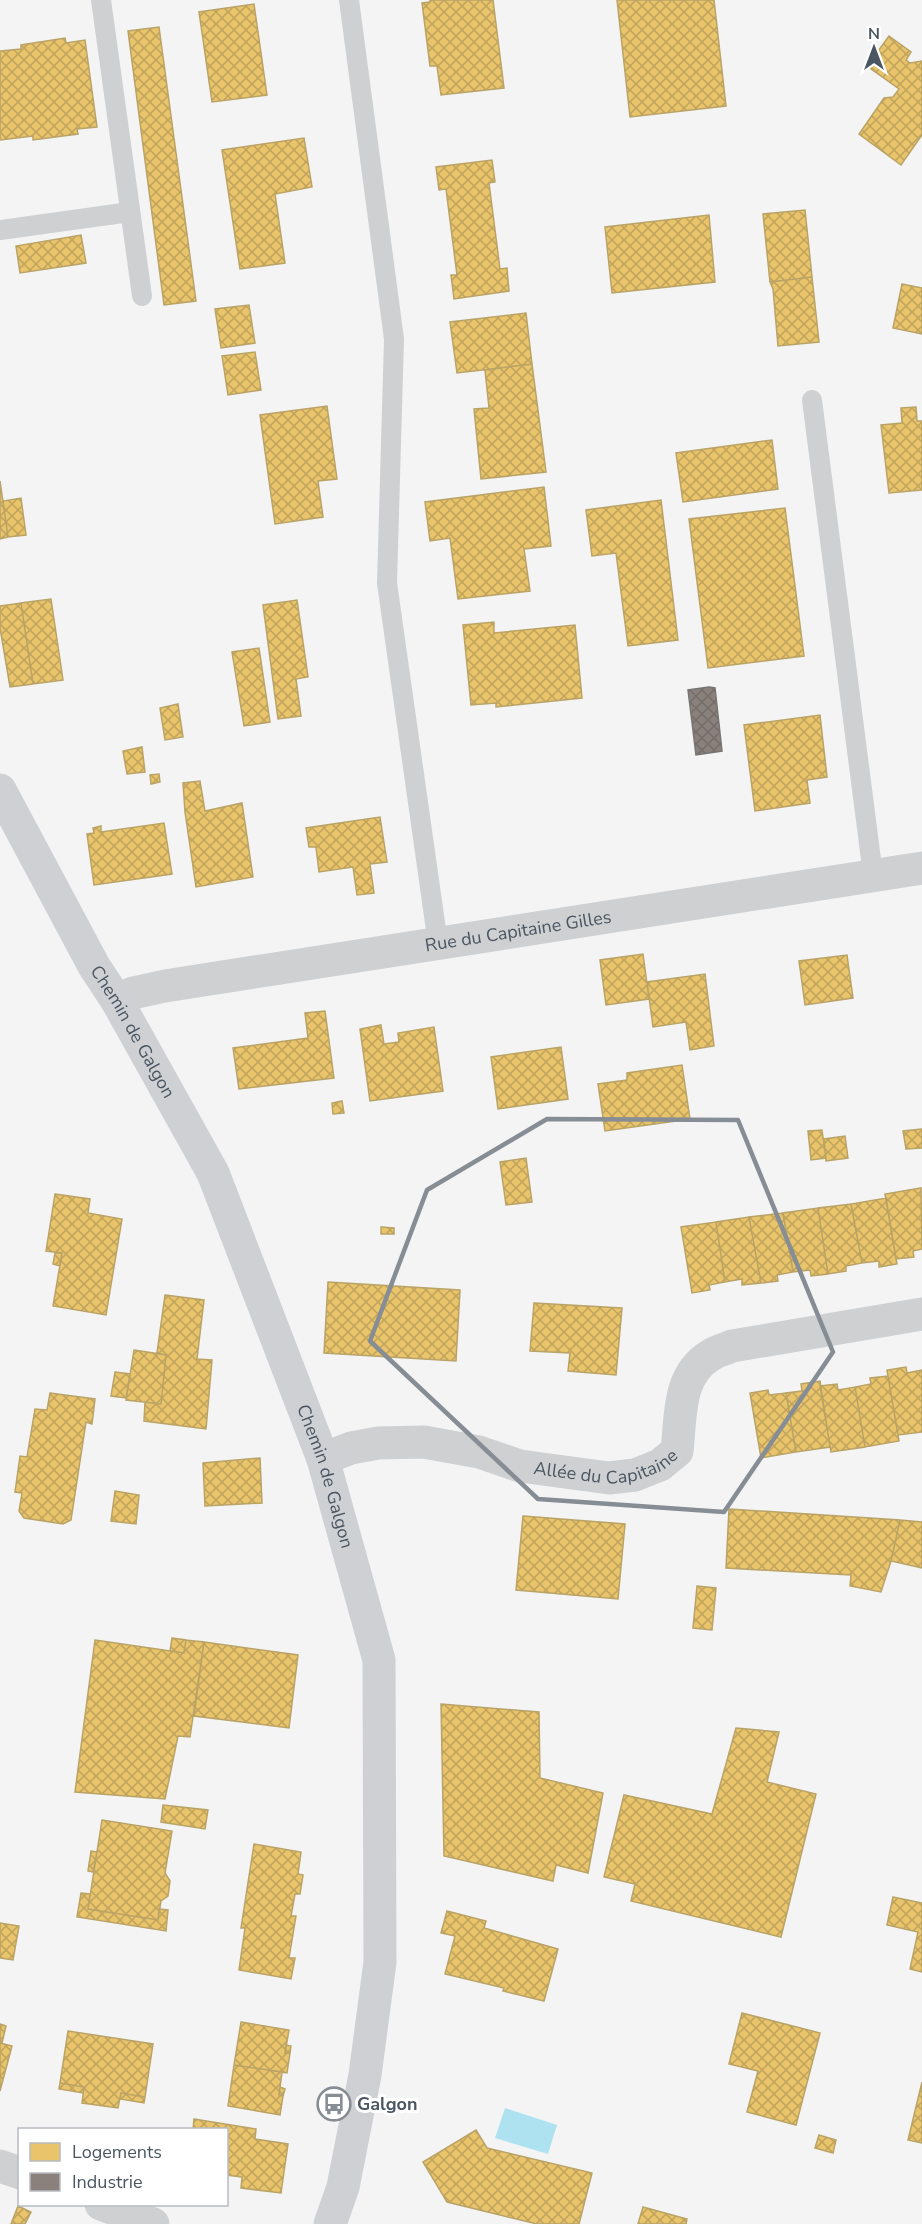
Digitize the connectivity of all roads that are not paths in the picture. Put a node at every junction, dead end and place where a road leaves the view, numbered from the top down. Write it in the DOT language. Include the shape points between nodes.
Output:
graph roads {
  1 [pos="101,0"];
  2 [pos="349,0"];
  3 [pos="130,212"];
  4 [pos="0,230"];
  5 [pos="142,296"];
  6 [pos="812,400"];
  7 [pos="0,790"];
  8 [pos="922,868"];
  9 [pos="873,875"];
  10 [pos="438,944"];
  11 [pos="117,1001"];
  12 [pos="922,1314"];
  13 [pos="323,1459"];
  14 [pos="0,2166"];
  15 [pos="18,2172"];
  16 [pos="104,2206"];
  17 [pos="153,2224"];
  18 [pos="330,2224"];
  1 -- 3 [label="lane"];
  2 -- 10 [label="lane" via="394,339 387,583"];
  3 -- 4 [label="lane"];
  3 -- 5 [label="lane"];
  6 -- 9 [label="lane"];
  7 -- 11 [label="main road, Chemin de Galgon" via="94,966"];
  8 -- 9 [label="street, Rue du Capitaine Gilles"];
  9 -- 10 [label="street, Rue du Capitaine Gilles"];
  10 -- 11 [label="street, Rue du Capitaine Gilles" via="165,987 133,993"];
  11 -- 13 [label="main road, Chemin de Galgon" via="213,1173"];
  12 -- 13 [label="street, Allée du Capitaine" via="732,1346 711,1355 694,1370 682,1393 677,1451 660,1465 635,1475 609,1478 520,1466 479,1452 424,1442 378,1443"];
  13 -- 18 [label="main road, Chemin de Galgon" via="379,1659 380,1962 363,2086 343,2187"];
  14 -- 15 [label="street"];
  16 -- 17 [label="street"];
}
